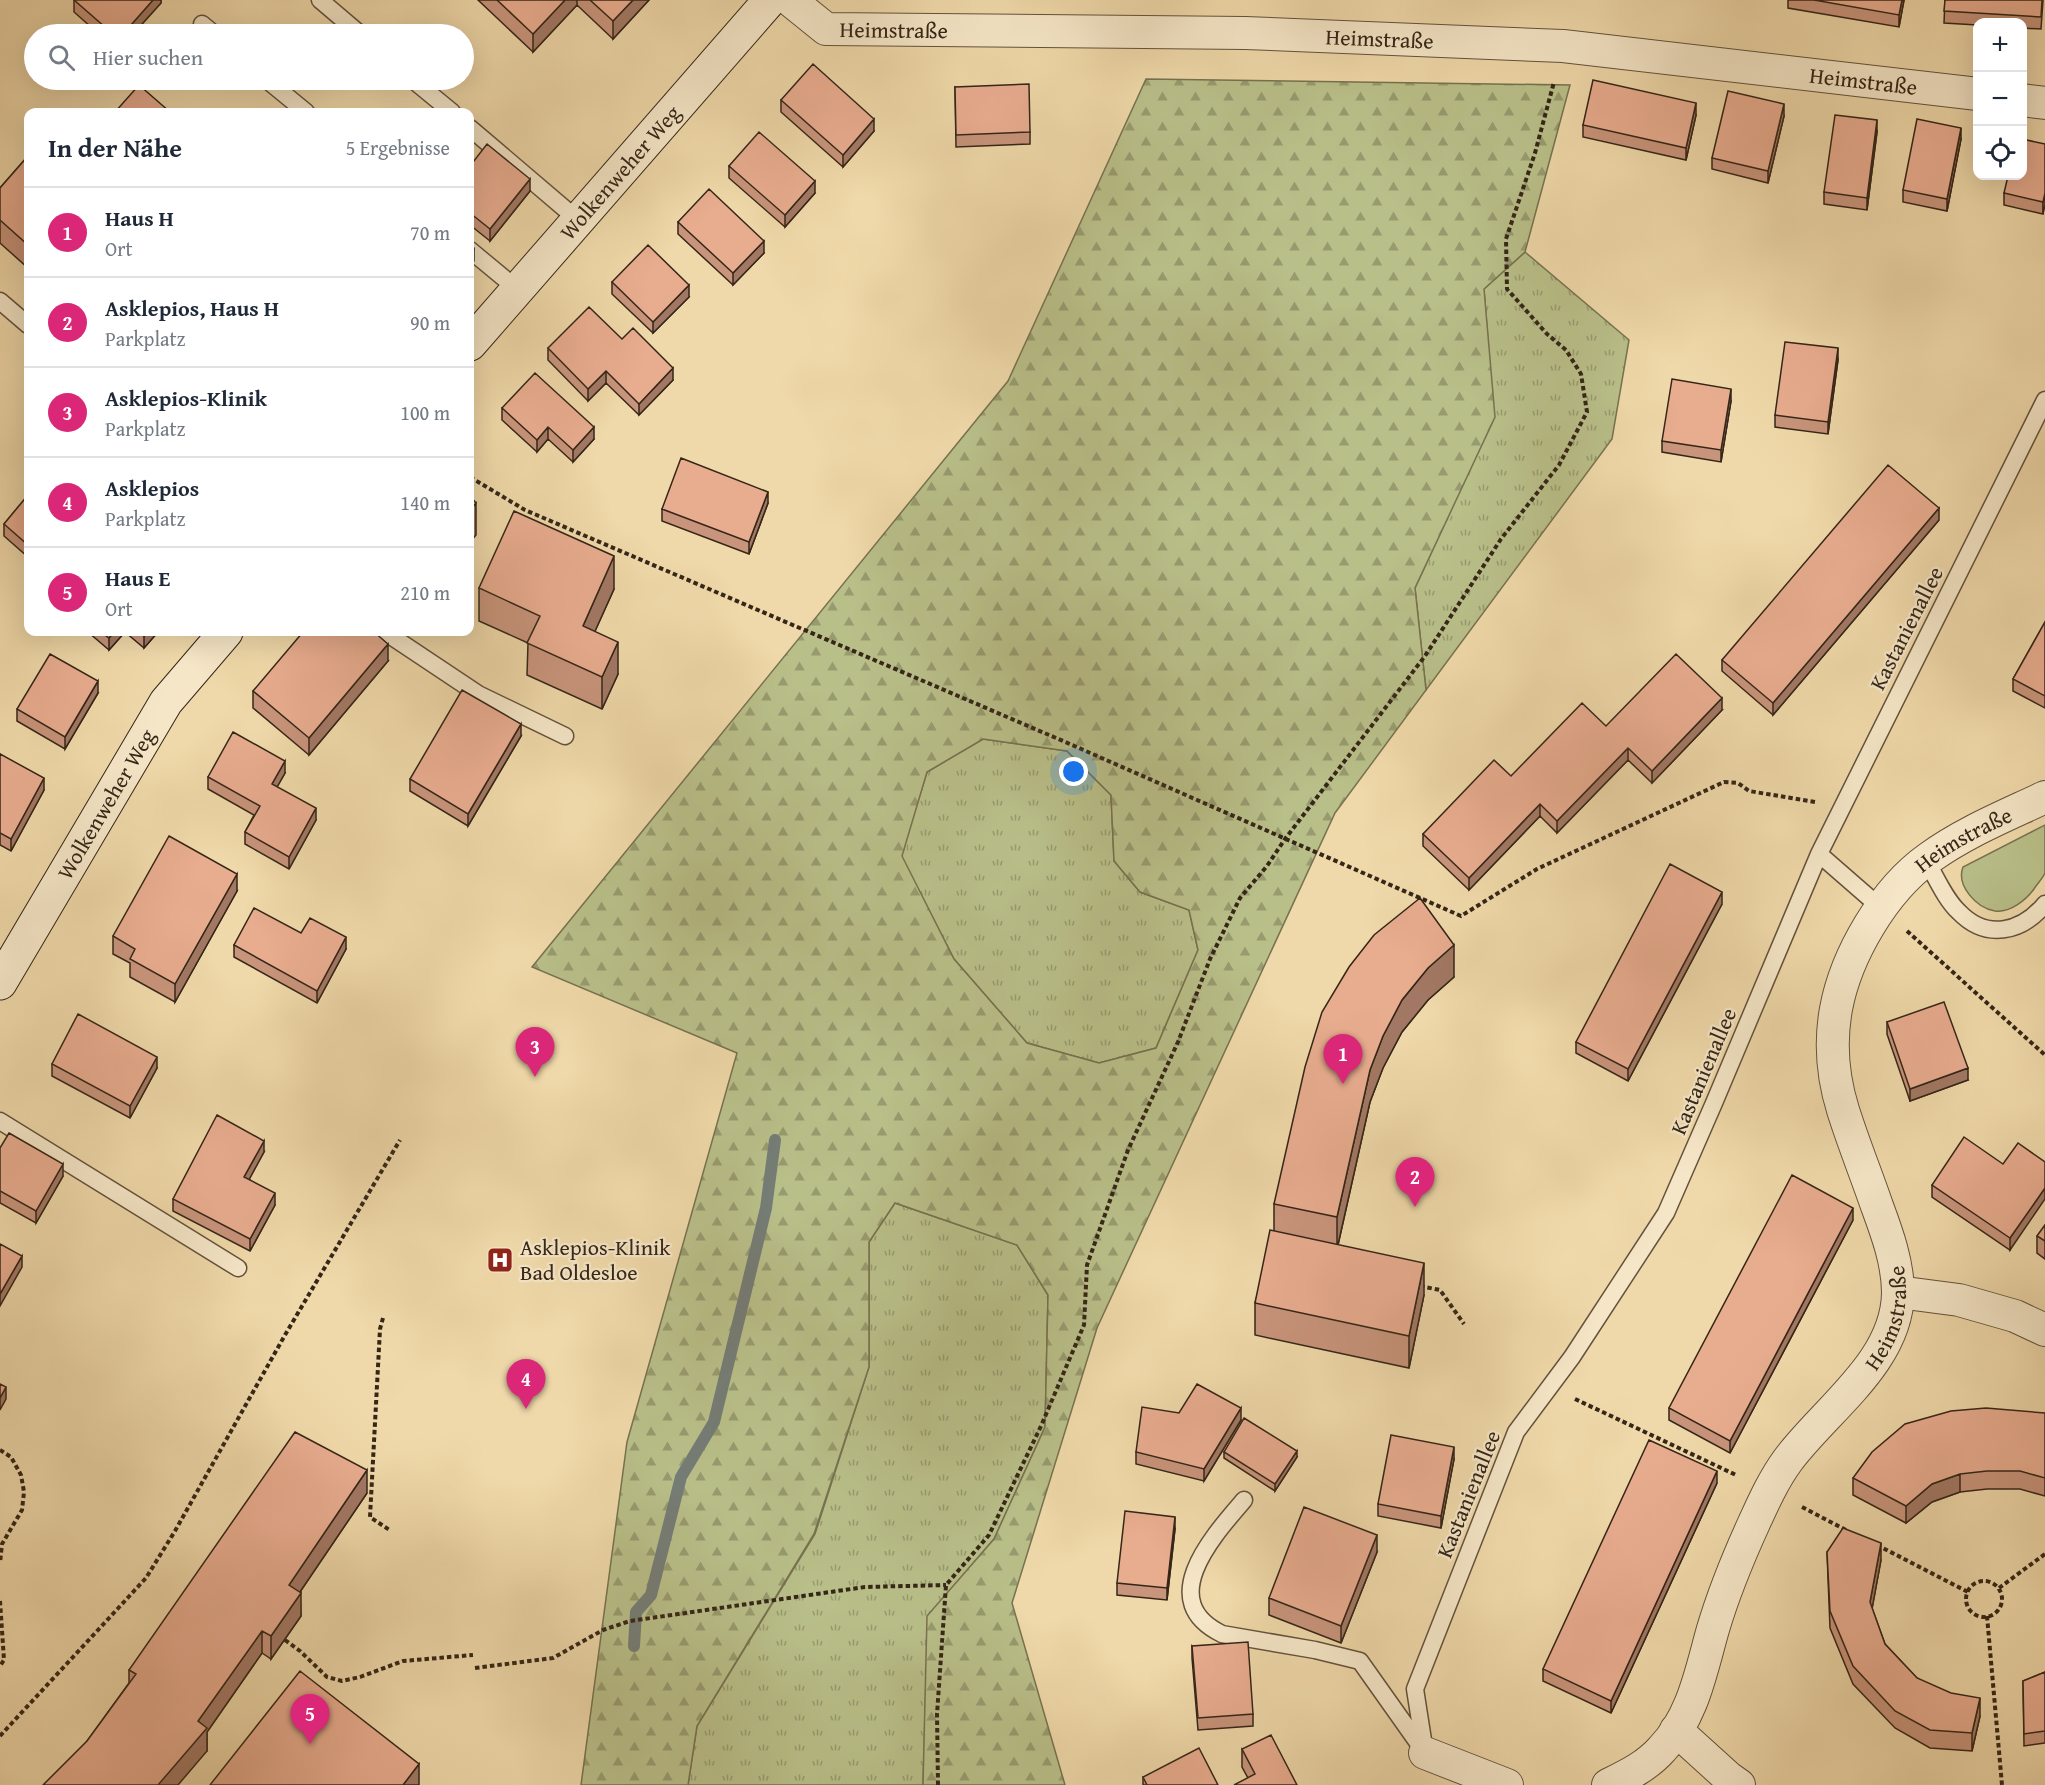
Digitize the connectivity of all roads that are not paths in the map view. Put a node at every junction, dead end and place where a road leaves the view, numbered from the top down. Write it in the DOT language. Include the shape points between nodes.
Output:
graph roads {
  1 [pos="320,0"];
  2 [pos="770,0"];
  3 [pos="790,0"];
  4 [pos="348,24"];
  5 [pos="279,90"];
  6 [pos="425,90"];
  7 [pos="1973,94"];
  8 [pos="2027,100"];
  9 [pos="2045,102"];
  10 [pos="301,108"];
  11 [pos="447,108"];
  12 [pos="474,131"];
  13 [pos="578,220"];
  14 [pos="474,253"];
  15 [pos="518,289"];
  16 [pos="0,301"];
  17 [pos="24,322"];
  18 [pos="474,339"];
  19 [pos="2045,400"];
  20 [pos="223,636"];
  21 [pos="391,636"];
  22 [pos="565,736"];
  23 [pos="2045,797"];
  24 [pos="1819,854"];
  25 [pos="1926,860"];
  26 [pos="2045,904"];
  27 [pos="1881,908"];
  28 [pos="0,983"];
  29 [pos="0,1121"];
  30 [pos="238,1268"];
  31 [pos="1898,1292"];
  32 [pos="2045,1330"];
  33 [pos="1244,1500"];
  34 [pos="1676,1730"];
  35 [pos="1425,1753"];
  36 [pos="1507,1785"];
  37 [pos="1608,1785"];
  38 [pos="1739,1785"];
  1 -- 4 [label="lane"];
  2 -- 13 [label="street, Wolkenweher Weg"];
  3 -- 7 [label="street, Heimstraße" via="826,29 1245,33 1563,46"];
  5 -- 10 [label="lane"];
  6 -- 11 [label="lane"];
  8 -- 9 [label="street"];
  12 -- 13 [label="lane"];
  13 -- 15 [label="street, Wolkenweher Weg"];
  14 -- 15 [label="lane"];
  15 -- 18 [label="street, Wolkenweher Weg"];
  16 -- 17 [label="lane"];
  19 -- 24 [label="lane, Kastanienallee"];
  20 -- 28 [label="street, Wolkenweher Weg" via="166,702"];
  21 -- 22 [label="lane" via="478,694"];
  23 -- 25 [label="street, Heimstraße" via="1973,830"];
  24 -- 27 [label="lane"];
  24 -- 35 [label="lane, Kastanienallee" via="1666,1213 1572,1357 1516,1432 1415,1689"];
  25 -- 26 [label="lane" via="1958,912 1977,926 2000,931 2023,923"];
  25 -- 27 [label="street, Heimstraße"];
  27 -- 31 [label="street, Heimstraße" via="1852,959 1843,984 1836,1008 1833,1057 1842,1107 1890,1244"];
  29 -- 30 [label="lane"];
  31 -- 32 [label="street" via="1959,1300 2014,1316"];
  31 -- 34 [label="street, Heimstraße" via="1895,1315 1877,1357 1786,1462 1769,1491 1727,1585 1689,1710"];
  33 -- 35 [label="lane" via="1214,1537 1190,1583 1193,1608 1200,1619 1222,1634 1360,1661"];
  34 -- 37 [label="street, Heimstraße" via="1650,1761"];
  34 -- 38 [label="street"];
  35 -- 36 [label="street"];
}
